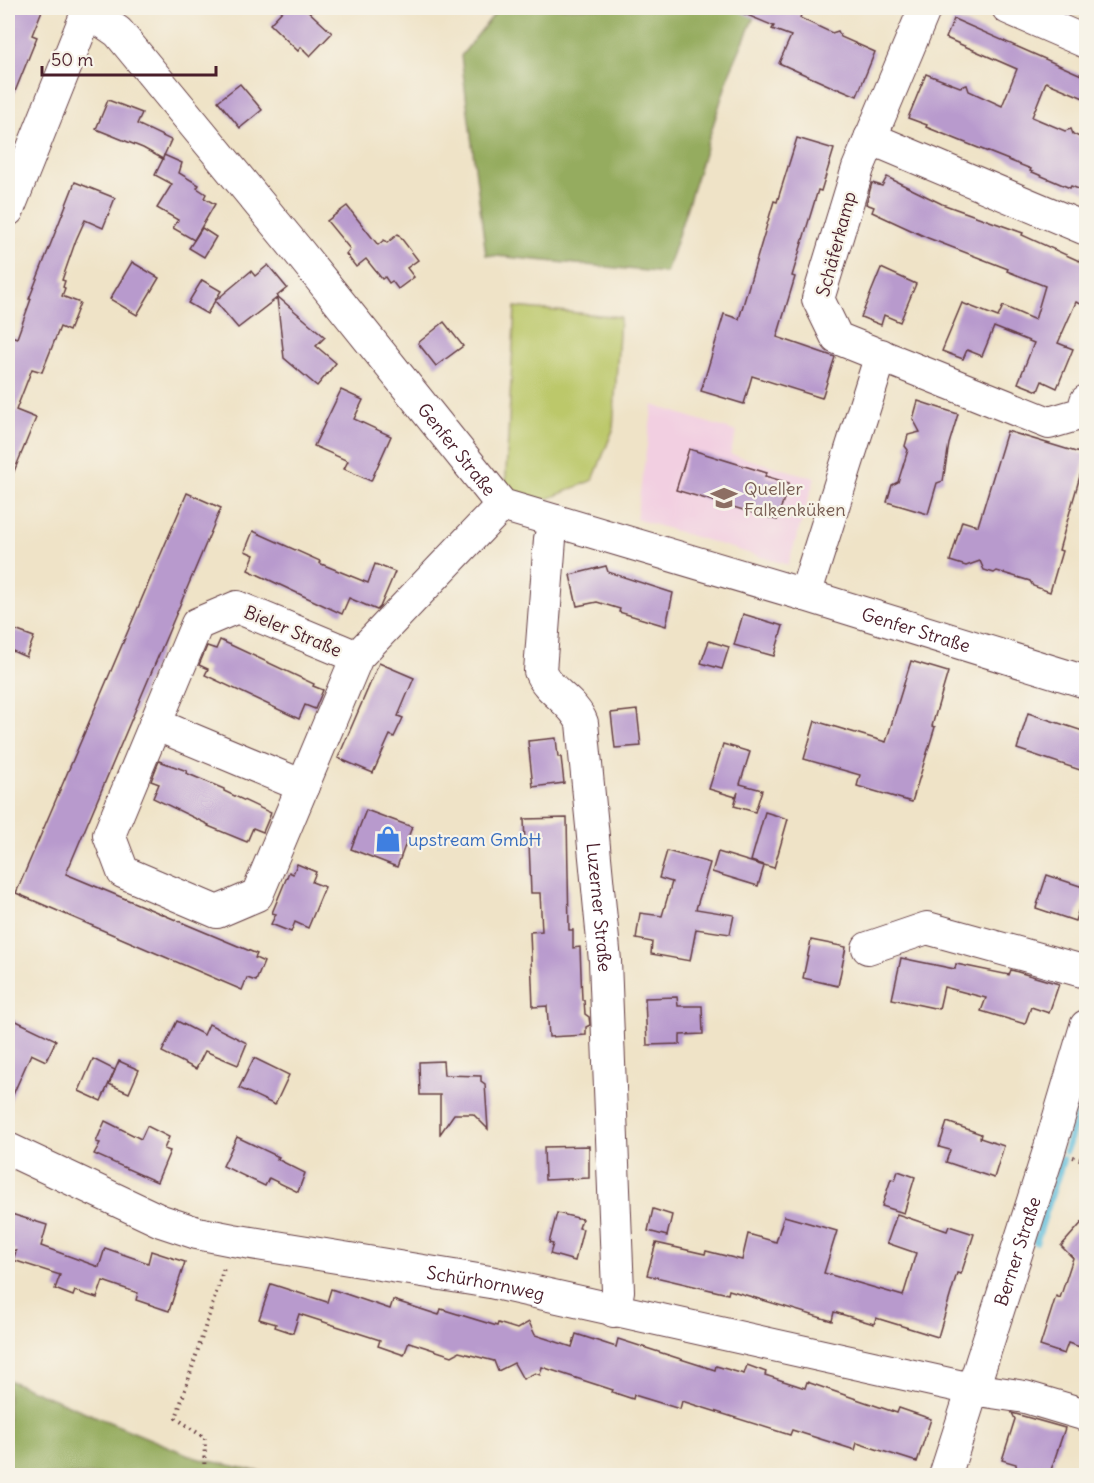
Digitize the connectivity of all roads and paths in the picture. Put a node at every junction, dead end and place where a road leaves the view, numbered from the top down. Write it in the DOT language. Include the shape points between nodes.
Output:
graph roads {
  1 [pos="925,8"];
  2 [pos="1008,8"];
  3 [pos="87,11"];
  4 [pos="1086,42"];
  5 [pos="870,138"];
  6 [pos="8,210"];
  7 [pos="1086,230"];
  8 [pos="880,355"];
  9 [pos="1086,401"];
  10 [pos="502,505"];
  11 [pos="556,521"];
  12 [pos="805,595"];
  13 [pos="357,657"];
  14 [pos="1086,682"];
  15 [pos="156,724"];
  16 [pos="303,786"];
  17 [pos="868,948"];
  18 [pos="1086,972"];
  19 [pos="1086,1026"];
  20 [pos="8,1149"];
  21 [pos="233,1240"];
  22 [pos="615,1311"];
  23 [pos="972,1389"];
  24 [pos="1086,1415"];
  25 [pos="204,1476"];
  26 [pos="945,1476"];
  1 -- 5 [label="street, Schäferkamp"];
  2 -- 4 [label="street"];
  3 -- 6 [label="street"];
  3 -- 10 [label="street, Genfer Straße" via="118,32"];
  5 -- 7 [label="street"];
  5 -- 8 [label="street, Schäferkamp" via="818,299 837,338"];
  8 -- 9 [label="street, Schäferkamp" via="1049,423 1083,413"];
  8 -- 12 [label="street"];
  10 -- 11 [label="street, Genfer Straße"];
  10 -- 13 [label="street, Bieler Straße"];
  11 -- 12 [label="street, Genfer Straße"];
  11 -- 22 [label="street, Luzerner Straße" via="550,539 540,671 544,682 578,713 582,723 605,961 618,1291"];
  12 -- 14 [label="street, Genfer Straße"];
  13 -- 15 [label="street, Bieler Straße" via="237,607 197,624"];
  13 -- 16 [label="street, Bieler Straße"];
  15 -- 16 [label="street"];
  15 -- 16 [label="street, Bieler Straße" via="109,835 123,872 217,912 257,895"];
  17 -- 18 [label="street" via="927,928"];
  19 -- 23 [label="street, Berner Straße"];
  20 -- 21 [label="street, Schürhornweg" via="161,1221"];
  21 -- 22 [label="street, Schürhornweg" via="490,1282"];
  21 -- 25 [label="path" via="176,1418 205,1438"];
  22 -- 23 [label="street, Schürhornweg"];
  23 -- 24 [label="street, Schürhornweg" via="1025,1397"];
  23 -- 26 [label="street, Berner Straße"];
}
